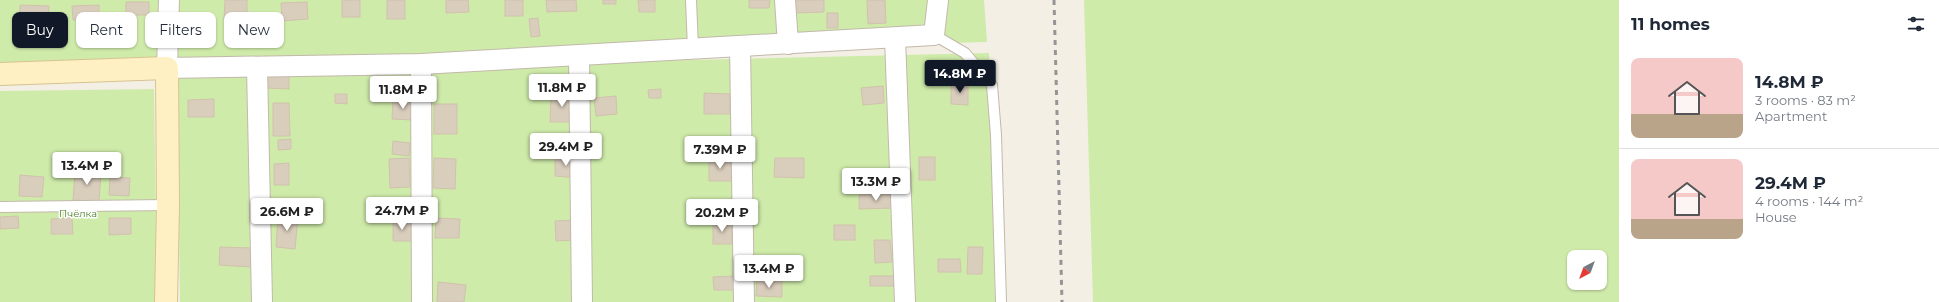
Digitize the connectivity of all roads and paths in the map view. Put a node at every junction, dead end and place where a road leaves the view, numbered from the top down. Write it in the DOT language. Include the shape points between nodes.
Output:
graph roads {
  1 [pos="169,0"];
  2 [pos="691,0"];
  3 [pos="785,0"];
  4 [pos="938,0"];
  5 [pos="934,35"];
  6 [pos="895,38"];
  7 [pos="788,44"];
  8 [pos="740,46"];
  9 [pos="693,49"];
  10 [pos="579,56"];
  11 [pos="421,64"];
  12 [pos="257,66"];
  13 [pos="167,68"];
  14 [pos="0,74"];
  15 [pos="168,205"];
  16 [pos="0,207"];
  17 [pos="166,302"];
  18 [pos="262,302"];
  19 [pos="422,302"];
  20 [pos="582,302"];
  21 [pos="744,302"];
  22 [pos="905,302"];
  23 [pos="1001,302"];
  1 -- 13 [label="street"];
  2 -- 9 [label="lane"];
  3 -- 7 [label="street"];
  4 -- 5 [label="street"];
  5 -- 6 [label="street"];
  5 -- 23 [label="lane" via="966,53 992,85"];
  6 -- 7 [label="street"];
  6 -- 22 [label="street"];
  7 -- 8 [label="street"];
  8 -- 9 [label="street"];
  8 -- 21 [label="street"];
  9 -- 10 [label="street"];
  10 -- 11 [label="street"];
  10 -- 20 [label="street"];
  11 -- 12 [label="street"];
  11 -- 19 [label="street"];
  12 -- 13 [label="street"];
  12 -- 18 [label="street"];
  13 -- 14 [label="street"];
  13 -- 15 [label="street"];
  15 -- 16 [label="lane"];
  15 -- 17 [label="street"];
}
